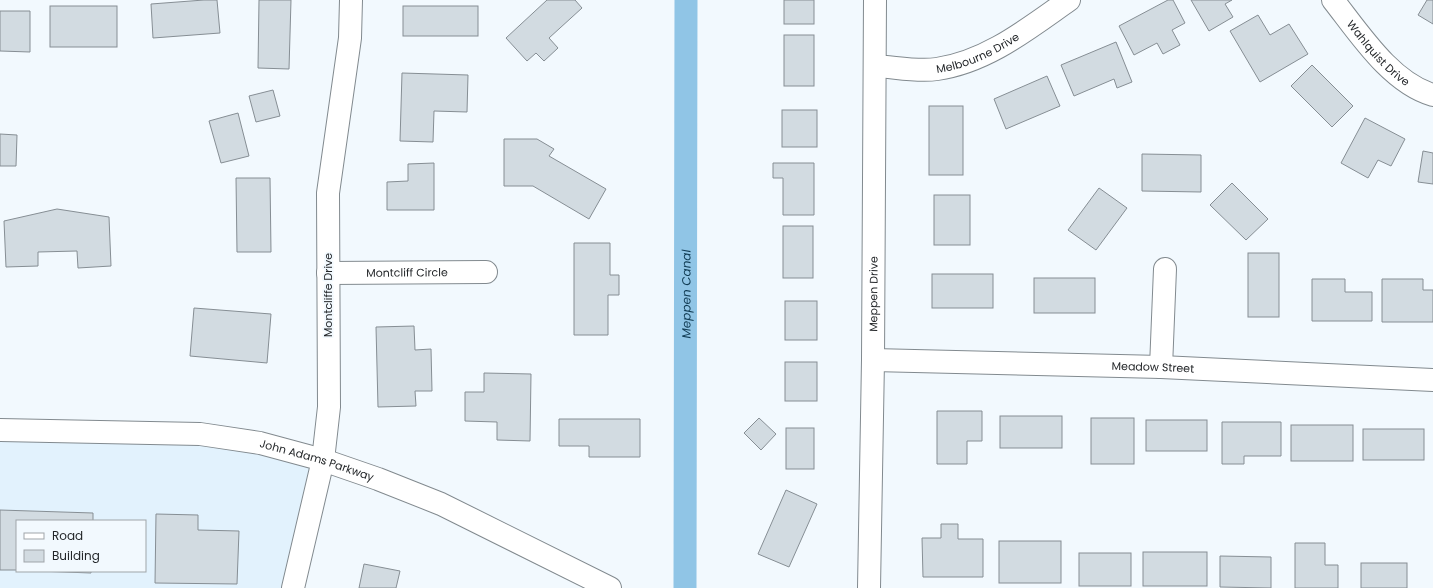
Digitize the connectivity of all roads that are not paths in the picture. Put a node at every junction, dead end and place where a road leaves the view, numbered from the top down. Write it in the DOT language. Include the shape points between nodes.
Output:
graph roads {
  1 [pos="351,0"];
  2 [pos="875,0"];
  3 [pos="1069,0"];
  4 [pos="1333,0"];
  5 [pos="875,66"];
  6 [pos="1433,95"];
  7 [pos="1166,269"];
  8 [pos="486,272"];
  9 [pos="328,273"];
  10 [pos="873,360"];
  11 [pos="1161,367"];
  12 [pos="1433,380"];
  13 [pos="0,430"];
  14 [pos="323,460"];
  15 [pos="293,588"];
  16 [pos="610,588"];
  17 [pos="869,588"];
  1 -- 9 [label="street, Montcliffe Drive" via="350,38 328,193"];
  2 -- 5 [label="street, Meppen Drive"];
  3 -- 5 [label="street, Melbourne Drive" via="1019,35 976,59 956,66 934,69"];
  4 -- 6 [label="street, Wahlquist Drive" via="1367,45 1395,73"];
  5 -- 10 [label="street, Meppen Drive"];
  7 -- 11 [label="street"];
  8 -- 9 [label="street, Montcliff Circle"];
  9 -- 14 [label="street, Montcliffe Drive" via="329,407"];
  10 -- 11 [label="street, Meadow Street"];
  10 -- 17 [label="street, Meppen Drive"];
  11 -- 12 [label="street, Meadow Street"];
  13 -- 14 [label="street, John Adams Parkway" via="200,434 260,443"];
  14 -- 15 [label="street, Montcliffe Drive"];
  14 -- 16 [label="street, John Adams Parkway" via="441,504"];
}
